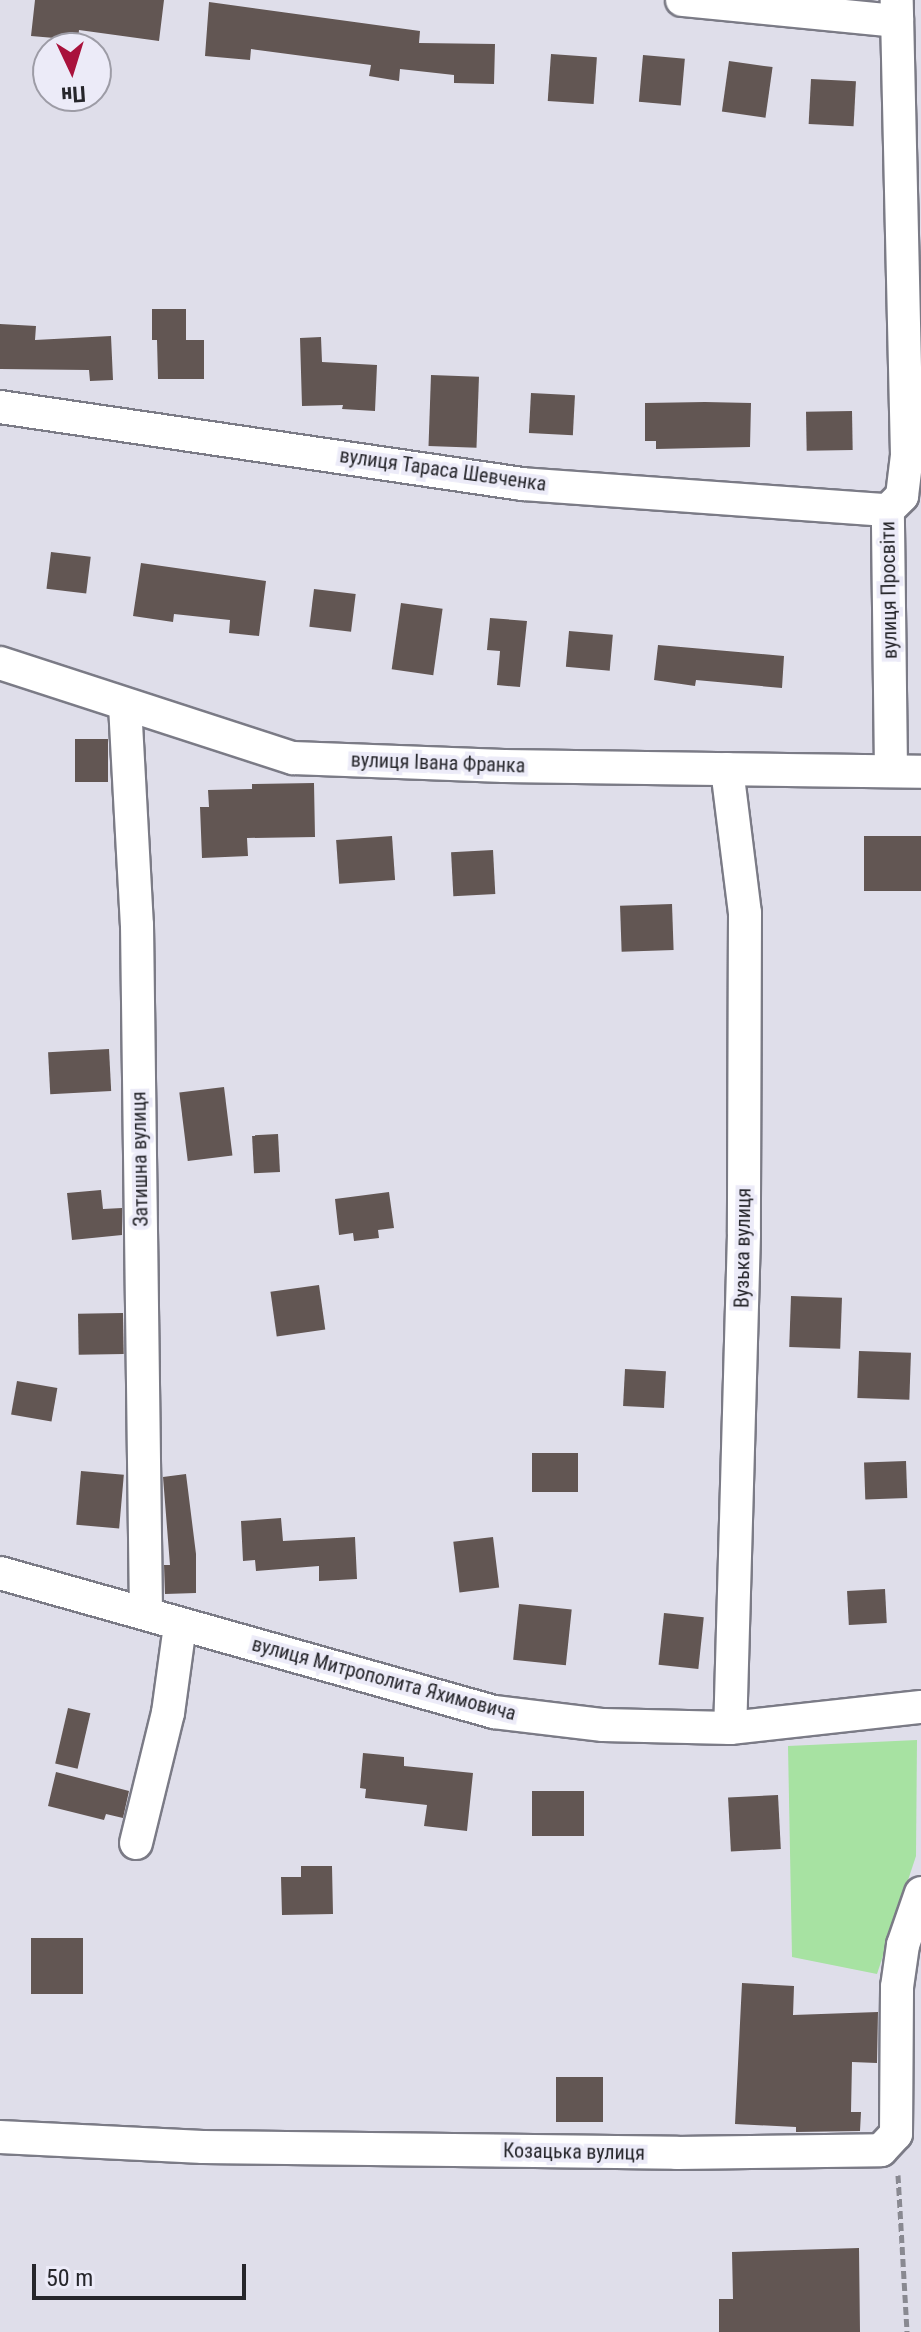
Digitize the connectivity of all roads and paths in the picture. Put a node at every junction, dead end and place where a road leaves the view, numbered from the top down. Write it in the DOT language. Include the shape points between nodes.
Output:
graph roads {
  1 [pos="682,0"];
  2 [pos="897,11"];
  3 [pos="0,407"];
  4 [pos="888,510"];
  5 [pos="0,663"];
  6 [pos="125,705"];
  7 [pos="727,769"];
  8 [pos="906,772"];
  9 [pos="0,1573"];
  10 [pos="146,1613"];
  11 [pos="180,1625"];
  12 [pos="921,1707"];
  13 [pos="730,1728"];
  14 [pos="136,1843"];
  15 [pos="921,1893"];
  16 [pos="909,1992"];
  17 [pos="896,2134"];
  18 [pos="0,2137"];
  19 [pos="907,2332"];
  1 -- 2 [label="street"];
  2 -- 4 [label="street, вулиця Просвіти" via="907,455 902,496"];
  3 -- 4 [label="street, вулиця Тараса Шевченка" via="522,484"];
  4 -- 8 [label="street, вулиця Просвіти"];
  5 -- 6 [label="street, вулиця Івана Франка"];
  6 -- 7 [label="street, вулиця Івана Франка" via="293,758"];
  6 -- 10 [label="street, Затишна вулиця" via="137,925"];
  7 -- 8 [label="street, вулиця Івана Франка"];
  7 -- 13 [label="street, Вузька вулиця" via="745,913 744,1234"];
  9 -- 10 [label="street, вулиця Митрополита Яхимовича"];
  10 -- 11 [label="street, вулиця Митрополита Яхимовича"];
  11 -- 13 [label="street, вулиця Митрополита Яхимовича" via="494,1712 603,1725"];
  11 -- 14 [label="street" via="168,1713"];
  12 -- 13 [label="street, вулиця Митрополита Яхимовича"];
  15 -- 16 [label="street" via="903,1945"];
  16 -- 17 [label="street"];
  17 -- 18 [label="street, Козацька вулиця" via="888,2146 875,2151 786,2153 203,2147"];
  17 -- 19 [label="path"];
}
